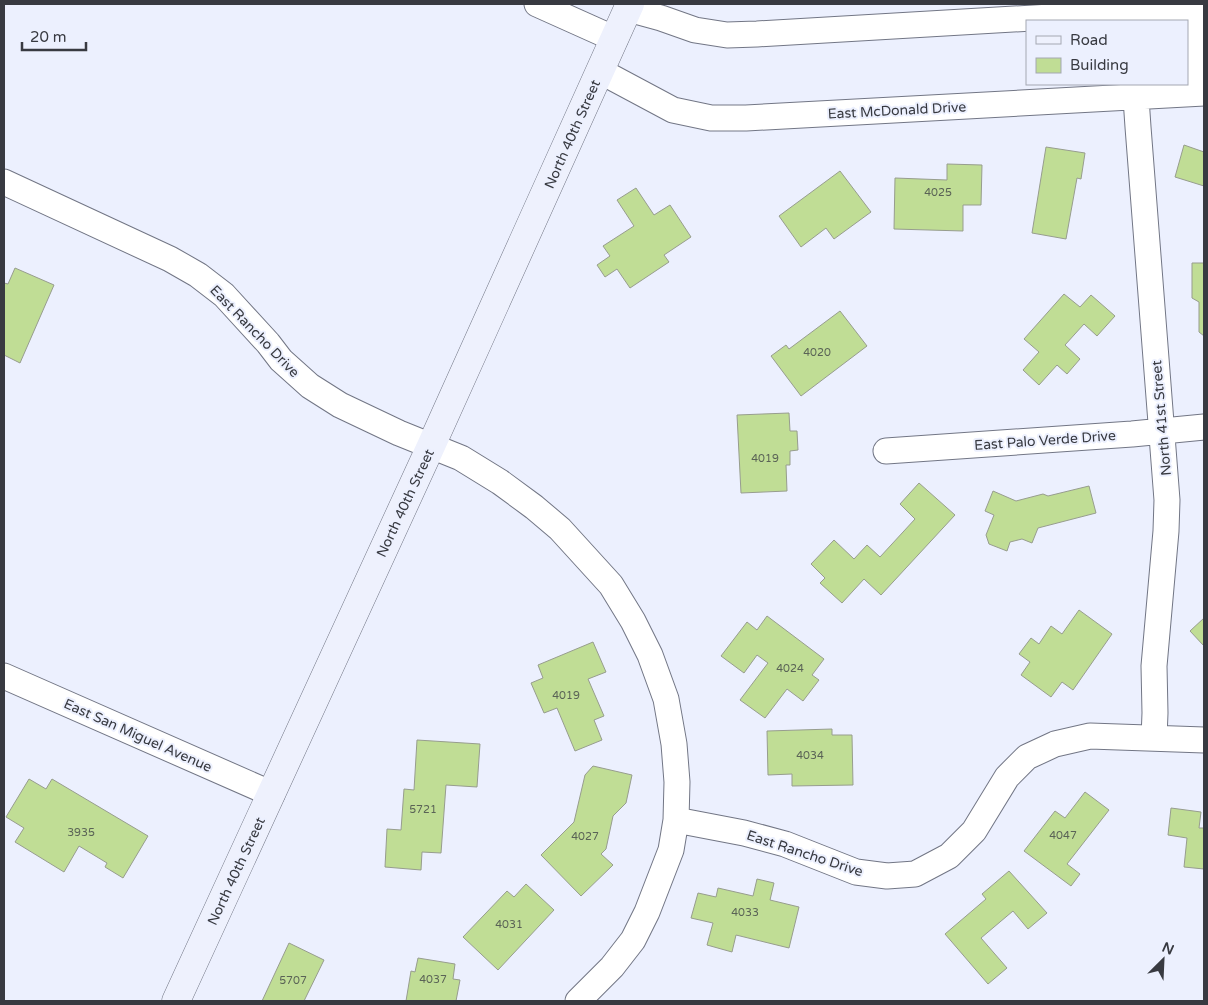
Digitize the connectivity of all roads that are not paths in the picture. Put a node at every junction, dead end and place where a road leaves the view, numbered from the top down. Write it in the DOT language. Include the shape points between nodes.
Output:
graph roads {
  1 [pos="537,4"];
  2 [pos="629,6"];
  3 [pos="1198,7"];
  4 [pos="615,39"];
  5 [pos="600,71"];
  6 [pos="1202,93"];
  7 [pos="1136,98"];
  8 [pos="4,182"];
  9 [pos="1204,427"];
  10 [pos="1162,431"];
  11 [pos="431,446"];
  12 [pos="886,451"];
  13 [pos="4,676"];
  14 [pos="1154,738"];
  15 [pos="1204,740"];
  16 [pos="272,794"];
  17 [pos="676,820"];
  18 [pos="176,1001"];
  19 [pos="578,1001"];
  1 -- 4 [label="street"];
  2 -- 3 [label="street" via="695,30 728,35"];
  2 -- 4 [label="street, North 40th Street"];
  3 -- 6 [label="street"];
  4 -- 5 [label="street, North 40th Street"];
  5 -- 7 [label="street, East McDonald Drive" via="673,110 711,118"];
  5 -- 11 [label="street, North 40th Street"];
  6 -- 7 [label="street, East McDonald Drive"];
  7 -- 10 [label="street, North 41st Street"];
  8 -- 11 [label="street, East Rancho Drive" via="198,275 224,295 281,360 310,386 340,405"];
  9 -- 10 [label="street, East Palo Verde Drive"];
  10 -- 12 [label="street, East Palo Verde Drive"];
  10 -- 14 [label="street, North 41st Street" via="1167,500 1154,666"];
  11 -- 16 [label="street, North 40th Street"];
  11 -- 17 [label="street, East Rancho Drive" via="461,458 534,507 560,529 611,585 650,655 666,700 674,744"];
  13 -- 16 [label="street, East San Miguel Avenue"];
  14 -- 15 [label="street, East Rancho Drive"];
  14 -- 17 [label="street, East Rancho Drive" via="1090,736 1055,744 1027,757 1007,777 974,832 949,856 915,874 887,876 856,872 785,844"];
  16 -- 18 [label="street, North 40th Street"];
  17 -- 19 [label="street" via="668,860 633,940"];
}
